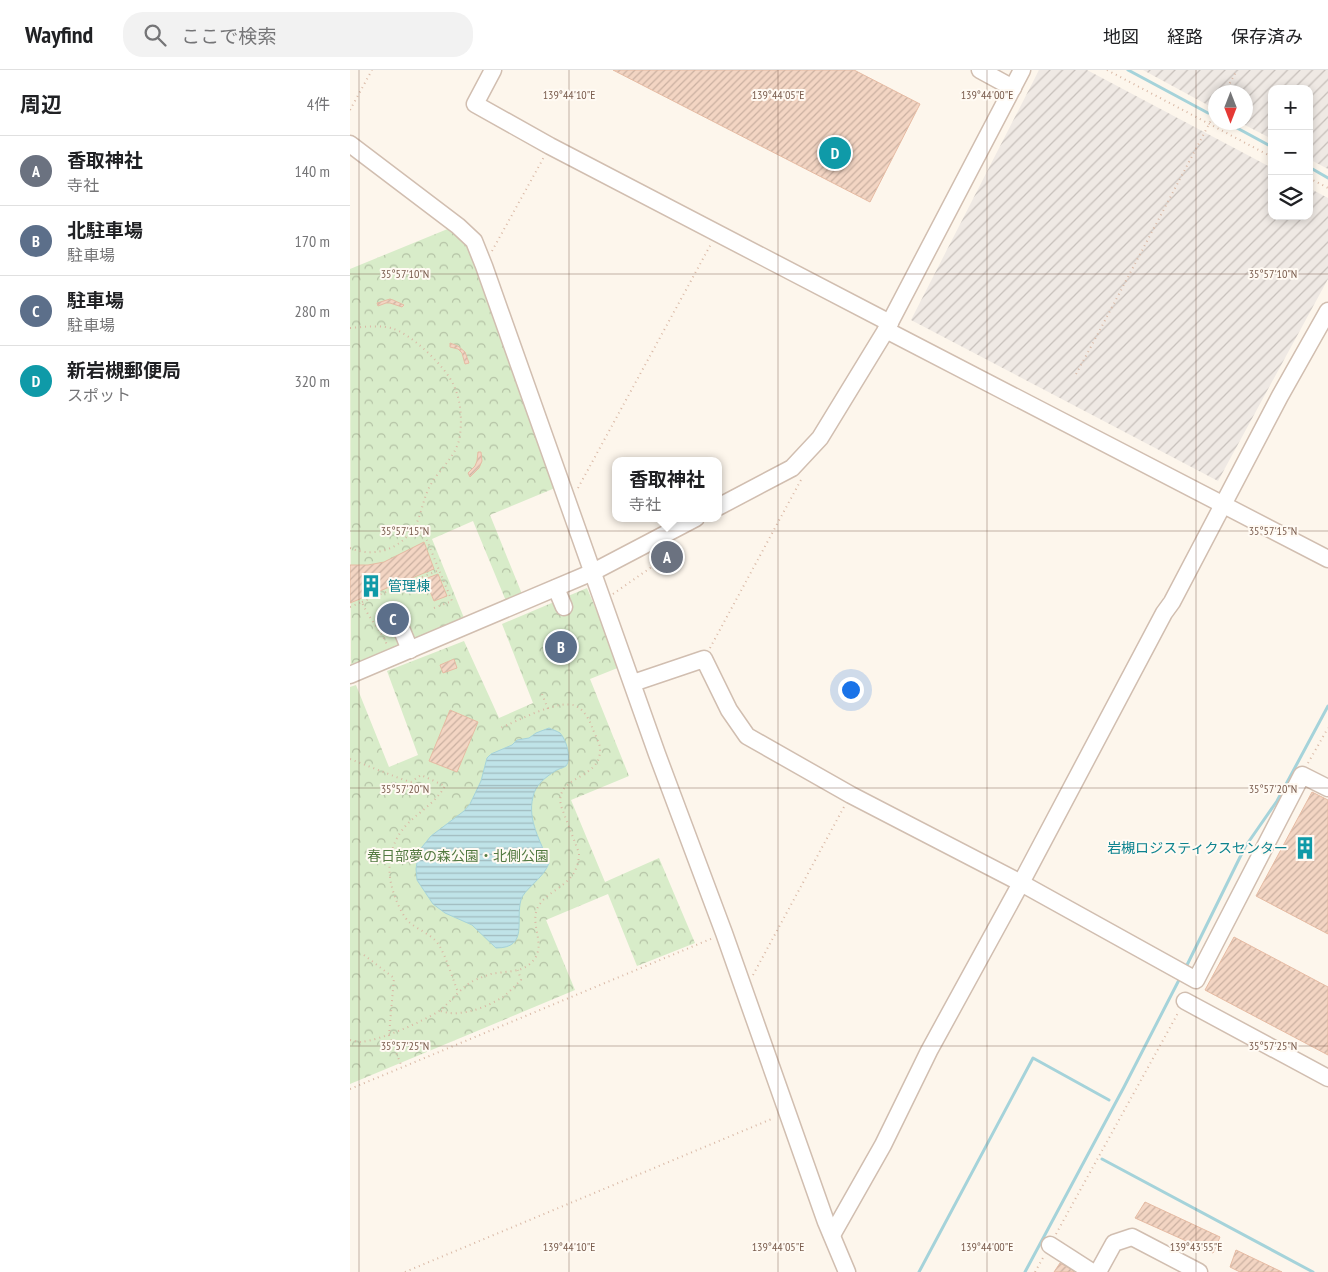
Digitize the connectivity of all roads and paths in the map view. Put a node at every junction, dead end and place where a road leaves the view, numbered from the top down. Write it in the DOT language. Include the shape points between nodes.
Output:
graph roads {
  1 [pos="372,70"];
  2 [pos="493,70"];
  3 [pos="980,70"];
  4 [pos="1022,70"];
  5 [pos="1107,70"];
  6 [pos="1237,70"];
  7 [pos="1229,85"];
  8 [pos="1013,88"];
  9 [pos="350,110"];
  10 [pos="1208,123"];
  11 [pos="1208,126"];
  12 [pos="1220,130"];
  13 [pos="350,144"];
  14 [pos="550,146"];
  15 [pos="1268,155"];
  16 [pos="1313,180"];
  17 [pos="1328,188"];
  18 [pos="717,233"];
  19 [pos="484,266"];
  20 [pos="1328,311"];
  21 [pos="888,326"];
  22 [pos="350,328"];
  23 [pos="1076,374"];
  24 [pos="805,472"];
  25 [pos="1223,504"];
  26 [pos="722,505"];
  27 [pos="568,506"];
  28 [pos="688,522"];
  29 [pos="414,528"];
  30 [pos="350,548"];
  31 [pos="1328,559"];
  32 [pos="663,560"];
  33 [pos="439,570"];
  34 [pos="593,572"];
  35 [pos="556,588"];
  36 [pos="603,601"];
  37 [pos="362,602"];
  38 [pos="350,607"];
  39 [pos="564,607"];
  40 [pos="434,608"];
  41 [pos="401,628"];
  42 [pos="410,650"];
  43 [pos="392,657"];
  44 [pos="704,659"];
  45 [pos="350,675"];
  46 [pos="633,683"];
  47 [pos="542,694"];
  48 [pos="548,709"];
  49 [pos="500,728"];
  50 [pos="1328,728"];
  51 [pos="350,759"];
  52 [pos="423,771"];
  53 [pos="421,775"];
  54 [pos="1302,775"];
  55 [pos="1328,788"];
  56 [pos="850,795"];
  57 [pos="1021,883"];
  58 [pos="724,933"];
  59 [pos="364,955"];
  60 [pos="518,970"];
  61 [pos="744,991"];
  62 [pos="458,993"];
  63 [pos="1185,1001"];
  64 [pos="440,1010"];
  65 [pos="388,1035"];
  66 [pos="350,1040"];
  67 [pos="402,1067"];
  68 [pos="1328,1078"];
  69 [pos="350,1089"];
  70 [pos="788,1112"];
  71 [pos="832,1235"];
  72 [pos="1050,1245"];
  73 [pos="405,1272"];
  74 [pos="847,1272"];
  75 [pos="1035,1272"];
  76 [pos="1092,1272"];
  77 [pos="1098,1272"];
  78 [pos="1198,1272"];
  1 -- 9 [label="path"];
  2 -- 14 [label="street" via="475,104"];
  3 -- 8 [label="street"];
  4 -- 8 [label="street"];
  5 -- 10 [label="path"];
  6 -- 7 [label="path"];
  8 -- 21 [label="street"];
  11 -- 23 [label="path"];
  12 -- 15 [label="path"];
  13 -- 19 [label="street" via="458,226 474,241"];
  14 -- 18 [label="street"];
  14 -- 19 [label="path"];
  16 -- 17 [label="path"];
  18 -- 21 [label="street"];
  18 -- 27 [label="path"];
  19 -- 27 [label="street"];
  20 -- 25 [label="street"];
  21 -- 25 [label="street"];
  21 -- 26 [label="street" via="820,438 792,468"];
  22 -- 29 [label="path" via="375,326 401,331 424,349 454,386 461,412 460,437 449,461 427,491"];
  24 -- 44 [label="path"];
  25 -- 31 [label="street"];
  25 -- 57 [label="street"];
  27 -- 34 [label="street"];
  28 -- 34 [label="street"];
  29 -- 30 [label="path" via="404,541 390,549 365,553"];
  29 -- 33 [label="path" via="426,538"];
  32 -- 36 [label="path"];
  33 -- 37 [label="path"];
  33 -- 40 [label="path" via="452,601"];
  34 -- 35 [label="street"];
  34 -- 36 [label="street"];
  35 -- 39 [label="street"];
  35 -- 42 [label="street"];
  36 -- 46 [label="street"];
  37 -- 38 [label="path"];
  37 -- 43 [label="path"];
  41 -- 42 [label="street"];
  42 -- 43 [label="street"];
  43 -- 45 [label="street"];
  44 -- 46 [label="street"];
  44 -- 56 [label="street" via="729,710 747,736"];
  46 -- 58 [label="street"];
  47 -- 48 [label="path"];
  48 -- 49 [label="path"];
  48 -- 60 [label="path" via="560,705 576,706 588,717 600,747 599,759 589,771 561,792 561,806 579,859 567,882 537,910 539,950 532,962"];
  50 -- 54 [label="path"];
  51 -- 53 [label="path" via="411,782"];
  52 -- 53 [label="path"];
  53 -- 62 [label="path" via="445,786 438,798 401,831 394,843 389,876 391,889 407,920 438,944"];
  54 -- 55 [label="street"];
  54 -- 57 [label="street" via="1196,980"];
  56 -- 57 [label="street"];
  56 -- 61 [label="path"];
  57 -- 71 [label="street"];
  58 -- 61 [label="street"];
  58 -- 67 [label="path"];
  59 -- 65 [label="path" via="394,978"];
  60 -- 62 [label="path" via="490,974"];
  60 -- 64 [label="path" via="521,980 503,996 478,1008 455,1013"];
  61 -- 70 [label="street"];
  62 -- 64 [label="path"];
  63 -- 68 [label="street"];
  63 -- 72 [label="path"];
  64 -- 65 [label="path"];
  65 -- 66 [label="path" via="361,1042"];
  65 -- 67 [label="path"];
  67 -- 69 [label="path"];
  70 -- 71 [label="street"];
  70 -- 73 [label="path"];
  71 -- 74 [label="street"];
  72 -- 75 [label="path"];
  72 -- 76 [label="street"];
  77 -- 78 [label="street" via="1114,1243 1132,1237"];
}
